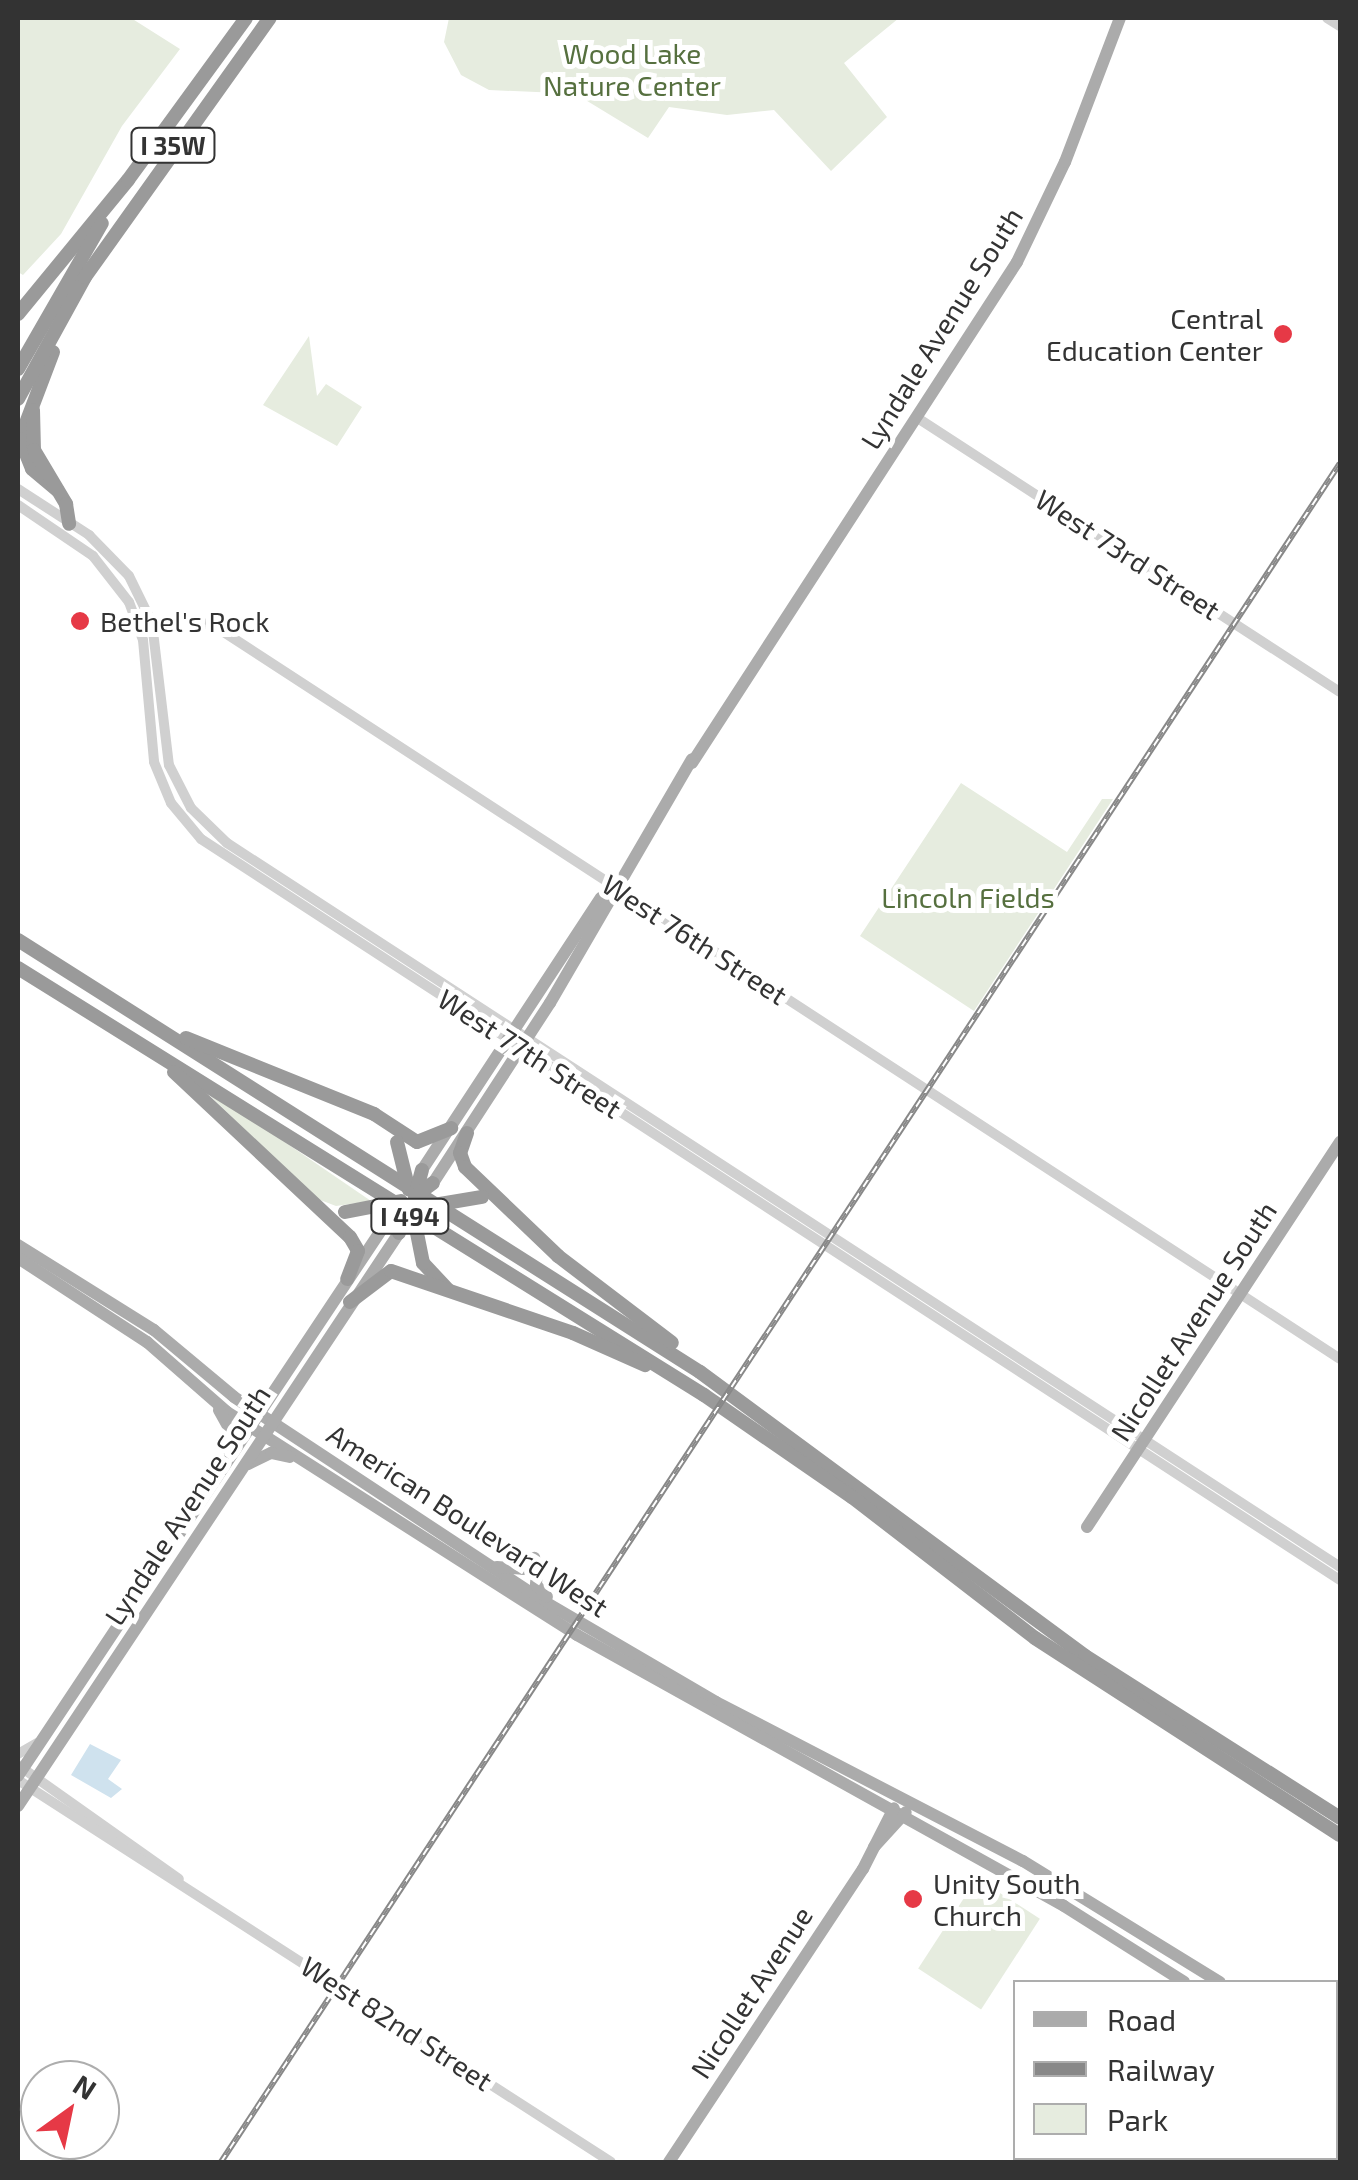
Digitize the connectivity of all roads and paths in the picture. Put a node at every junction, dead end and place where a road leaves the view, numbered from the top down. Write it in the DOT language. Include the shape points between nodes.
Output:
graph roads {
  1 [pos="246,18"];
  2 [pos="270,18"];
  3 [pos="1120,18"];
  4 [pos="1128,18"];
  5 [pos="1327,18"];
  6 [pos="1340,26"];
  7 [pos="1093,94"];
  8 [pos="128,180"];
  9 [pos="85,277"];
  10 [pos="18,314"];
  11 [pos="18,369"];
  12 [pos="18,399"];
  13 [pos="916,417"];
  14 [pos="18,489"];
  15 [pos="18,505"];
  16 [pos="66,529"];
  17 [pos="152,623"];
  18 [pos="140,628"];
  19 [pos="1340,692"];
  20 [pos="614,886"];
  21 [pos="18,928"];
  22 [pos="18,940"];
  23 [pos="22,972"];
  24 [pos="121,1007"];
  25 [pos="119,1032"];
  26 [pos="512,1034"];
  27 [pos="525,1043"];
  28 [pos="355,1106"];
  29 [pos="451,1128"];
  30 [pos="467,1133"];
  31 [pos="1340,1142"];
  32 [pos="425,1166"];
  33 [pos="438,1177"];
  34 [pos="300,1191"];
  35 [pos="410,1203"];
  36 [pos="515,1212"];
  37 [pos="388,1220"];
  38 [pos="396,1238"];
  39 [pos="18,1245"];
  40 [pos="18,1258"];
  41 [pos="348,1280"];
  42 [pos="1241,1294"];
  43 [pos="457,1296"];
  44 [pos="350,1302"];
  45 [pos="1340,1358"];
  46 [pos="287,1370"];
  47 [pos="700,1372"];
  48 [pos="218,1384"];
  49 [pos="294,1388"];
  50 [pos="704,1395"];
  51 [pos="212,1400"];
  52 [pos="259,1414"];
  53 [pos="272,1422"];
  54 [pos="250,1427"];
  55 [pos="263,1435"];
  56 [pos="1142,1444"];
  57 [pos="311,1448"];
  58 [pos="228,1462"];
  59 [pos="302,1462"];
  60 [pos="242,1468"];
  61 [pos="1226,1505"];
  62 [pos="1088,1527"];
  63 [pos="1294,1536"];
  64 [pos="490,1565"];
  65 [pos="1340,1566"];
  66 [pos="1340,1580"];
  67 [pos="568,1616"];
  68 [pos="42,1740"];
  69 [pos="56,1749"];
  70 [pos="799,1751"];
  71 [pos="18,1754"];
  72 [pos="23,1776"];
  73 [pos="908,1799"];
  74 [pos="71,1800"];
  75 [pos="18,1806"];
  76 [pos="897,1814"];
  77 [pos="1340,1818"];
  78 [pos="924,1829"];
  79 [pos="1340,1835"];
  80 [pos="881,1844"];
  81 [pos="1024,1861"];
  82 [pos="1014,1878"];
  83 [pos="182,1883"];
  84 [pos="1181,1980"];
  85 [pos="1217,1980"];
  86 [pos="611,2162"];
  87 [pos="669,2162"];
  1 -- 8 [label="highway, I 35W"];
  2 -- 9 [label="highway, I 35W"];
  3 -- 7 [label="main road, Lyndale Avenue South"];
  4 -- 7 [label="main road, Lyndale Avenue South"];
  5 -- 6 [label="street"];
  7 -- 13 [label="main road, Lyndale Avenue South" via="1029,240"];
  8 -- 10 [label="highway"];
  8 -- 11 [label="highway, I 35W"];
  9 -- 12 [label="highway, I 35W"];
  9 -- 16 [label="highway" via="21,428 22,450 57,490"];
  13 -- 19 [label="street, West 73rd Street"];
  13 -- 20 [label="main road, Lyndale Avenue South"];
  14 -- 16 [label="street"];
  15 -- 16 [label="street"];
  16 -- 17 [label="street, West 77th Street" via="88,535 129,576"];
  16 -- 18 [label="street, West 77th Street" via="118,584"];
  17 -- 18 [label="street, West 76th Street"];
  17 -- 20 [label="street, West 76th Street" via="182,618 216,627"];
  17 -- 26 [label="street, West 77th Street" via="162,742 191,808 227,843"];
  18 -- 26 [label="street, West 77th Street" via="150,747 184,822 219,852"];
  20 -- 26 [label="main road, Lyndale Avenue South"];
  20 -- 27 [label="main road, Lyndale Avenue South"];
  20 -- 42 [label="street, West 76th Street"];
  21 -- 24 [label="highway"];
  22 -- 24 [label="highway, I 494"];
  23 -- 25 [label="highway, I 494"];
  24 -- 28 [label="highway"];
  24 -- 47 [label="highway, I 494"];
  25 -- 34 [label="highway" via="228,1117"];
  25 -- 50 [label="highway, I 494"];
  26 -- 27 [label="street, West 77th Street"];
  26 -- 29 [label="main road, Lyndale Avenue South"];
  27 -- 30 [label="main road, Lyndale Avenue South"];
  27 -- 56 [label="street, West 77th Street"];
  28 -- 29 [label="highway" via="417,1142"];
  28 -- 35 [label="highway, bridge" via="397,1142"];
  29 -- 32 [label="main road, Lyndale Avenue South"];
  30 -- 33 [label="main road, Lyndale Avenue South"];
  30 -- 36 [label="highway" via="460,1154 465,1167"];
  31 -- 42 [label="main road, Nicollet Avenue South"];
  32 -- 35 [label="highway, bridge"];
  33 -- 35 [label="highway, bridge"];
  34 -- 35 [label="highway, bridge" via="345,1212"];
  34 -- 41 [label="highway" via="356,1245"];
  35 -- 36 [label="highway, bridge" via="482,1197"];
  35 -- 37 [label="highway, bridge"];
  35 -- 38 [label="highway, bridge"];
  35 -- 43 [label="highway, bridge" via="423,1262"];
  36 -- 47 [label="highway" via="558,1256"];
  37 -- 41 [label="main road, Lyndale Avenue South"];
  38 -- 44 [label="main road, Lyndale Avenue South"];
  39 -- 48 [label="main road, American Boulevard West" via="154,1330"];
  40 -- 51 [label="main road, American Boulevard West" via="147,1342"];
  41 -- 46 [label="main road, Lyndale Avenue South"];
  42 -- 45 [label="street, West 76th Street"];
  42 -- 56 [label="main road, Nicollet Avenue South"];
  43 -- 44 [label="highway" via="384,1271"];
  43 -- 50 [label="highway" via="573,1333"];
  44 -- 49 [label="main road, Lyndale Avenue South"];
  46 -- 48 [label="main road" via="260,1396"];
  46 -- 52 [label="main road, Lyndale Avenue South"];
  47 -- 77 [label="highway, I 494" via="1085,1656"];
  48 -- 52 [label="main road, American Boulevard West"];
  49 -- 53 [label="main road, Lyndale Avenue South"];
  49 -- 57 [label="main road" via="289,1427"];
  50 -- 79 [label="highway, I 494" via="852,1497 1035,1638"];
  51 -- 54 [label="main road, American Boulevard West"];
  51 -- 58 [label="main road" via="233,1434"];
  52 -- 53 [label="main road, American Boulevard West"];
  52 -- 54 [label="main road, Lyndale Avenue South"];
  53 -- 55 [label="main road, Lyndale Avenue South"];
  53 -- 57 [label="main road, American Boulevard West"];
  54 -- 55 [label="main road, American Boulevard West"];
  54 -- 58 [label="main road, Lyndale Avenue South"];
  55 -- 59 [label="main road, American Boulevard West"];
  55 -- 60 [label="main road, Lyndale Avenue South"];
  56 -- 61 [label="street"];
  56 -- 62 [label="main road, Nicollet Avenue South"];
  56 -- 63 [label="street"];
  57 -- 64 [label="main road, American Boulevard West"];
  58 -- 68 [label="main road, Lyndale Avenue South"];
  59 -- 60 [label="main road" via="271,1453"];
  59 -- 70 [label="main road, American Boulevard West" via="577,1635"];
  60 -- 69 [label="main road, Lyndale Avenue South"];
  61 -- 63 [label="street" via="1232,1500"];
  61 -- 66 [label="street"];
  63 -- 65 [label="street"];
  64 -- 67 [label="main road, American Boulevard West"];
  64 -- 67 [label="main road" via="536,1564 536,1586"];
  67 -- 70 [label="main road, American Boulevard West"];
  68 -- 71 [label="street"];
  68 -- 72 [label="main road, Lyndale Avenue South"];
  69 -- 72 [label="main road, Lyndale Avenue South"];
  69 -- 74 [label="street" via="52,1778"];
  70 -- 73 [label="main road, American Boulevard West"];
  70 -- 76 [label="main road, American Boulevard West"];
  72 -- 74 [label="street, West 82nd Street"];
  72 -- 75 [label="main road, Lyndale Avenue South"];
  72 -- 83 [label="street, West 82nd Street"];
  73 -- 76 [label="main road"];
  73 -- 81 [label="main road, American Boulevard West"];
  74 -- 83 [label="street, West 82nd Street"];
  76 -- 78 [label="main road, American Boulevard West"];
  76 -- 80 [label="main road, Nicollet Avenue"];
  78 -- 80 [label="main road"];
  78 -- 82 [label="main road, American Boulevard West"];
  80 -- 87 [label="main road, Nicollet Avenue"];
  81 -- 82 [label="main road"];
  81 -- 85 [label="main road, American Boulevard West"];
  82 -- 84 [label="main road, American Boulevard West"];
  83 -- 86 [label="street, West 82nd Street"];
}
